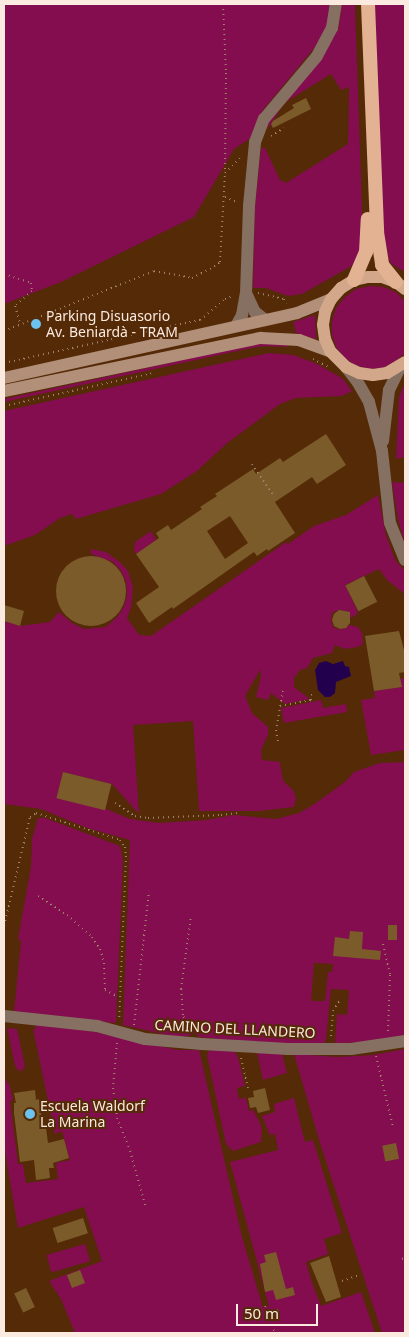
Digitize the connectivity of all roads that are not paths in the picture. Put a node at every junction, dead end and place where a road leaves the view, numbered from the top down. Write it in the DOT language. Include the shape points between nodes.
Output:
graph roads {
  1 [pos="336,4"];
  2 [pos="361,4"];
  3 [pos="368,4"];
  4 [pos="354,280"];
  5 [pos="403,287"];
  6 [pos="246,294"];
  7 [pos="331,299"];
  8 [pos="264,319"];
  9 [pos="236,326"];
  10 [pos="330,351"];
  11 [pos="403,365"];
  12 [pos="346,367"];
  13 [pos="4,378"];
  14 [pos="4,391"];
  15 [pos="382,451"];
  16 [pos="405,560"];
  17 [pos="4,1016"];
  18 [pos="405,1041"];
  1 -- 6 [label="street" via="332,28 317,56 264,119 255,142 249,198"];
  2 -- 4 [label="highway" via="368,237 362,265"];
  3 -- 5 [label="highway" via="377,232 382,265"];
  4 -- 5 [label="main road" via="375,277"];
  4 -- 7 [label="main road"];
  6 -- 8 [label="street" via="255,312"];
  6 -- 9 [label="street"];
  7 -- 8 [label="main road" via="297,313"];
  7 -- 10 [label="main road" via="323,325"];
  8 -- 9 [label="main road"];
  9 -- 13 [label="main road"];
  10 -- 12 [label="main road"];
  10 -- 14 [label="main road" via="293,339 261,338"];
  11 -- 12 [label="main road" via="387,373 373,375"];
  11 -- 15 [label="street" via="392,378 389,390"];
  12 -- 15 [label="street" via="369,402"];
  15 -- 16 [label="street" via="390,523"];
  17 -- 18 [label="street, CAMINO DEL LLANDERO" via="88,1024 145,1038 192,1044 330,1049 382,1046"];
}
